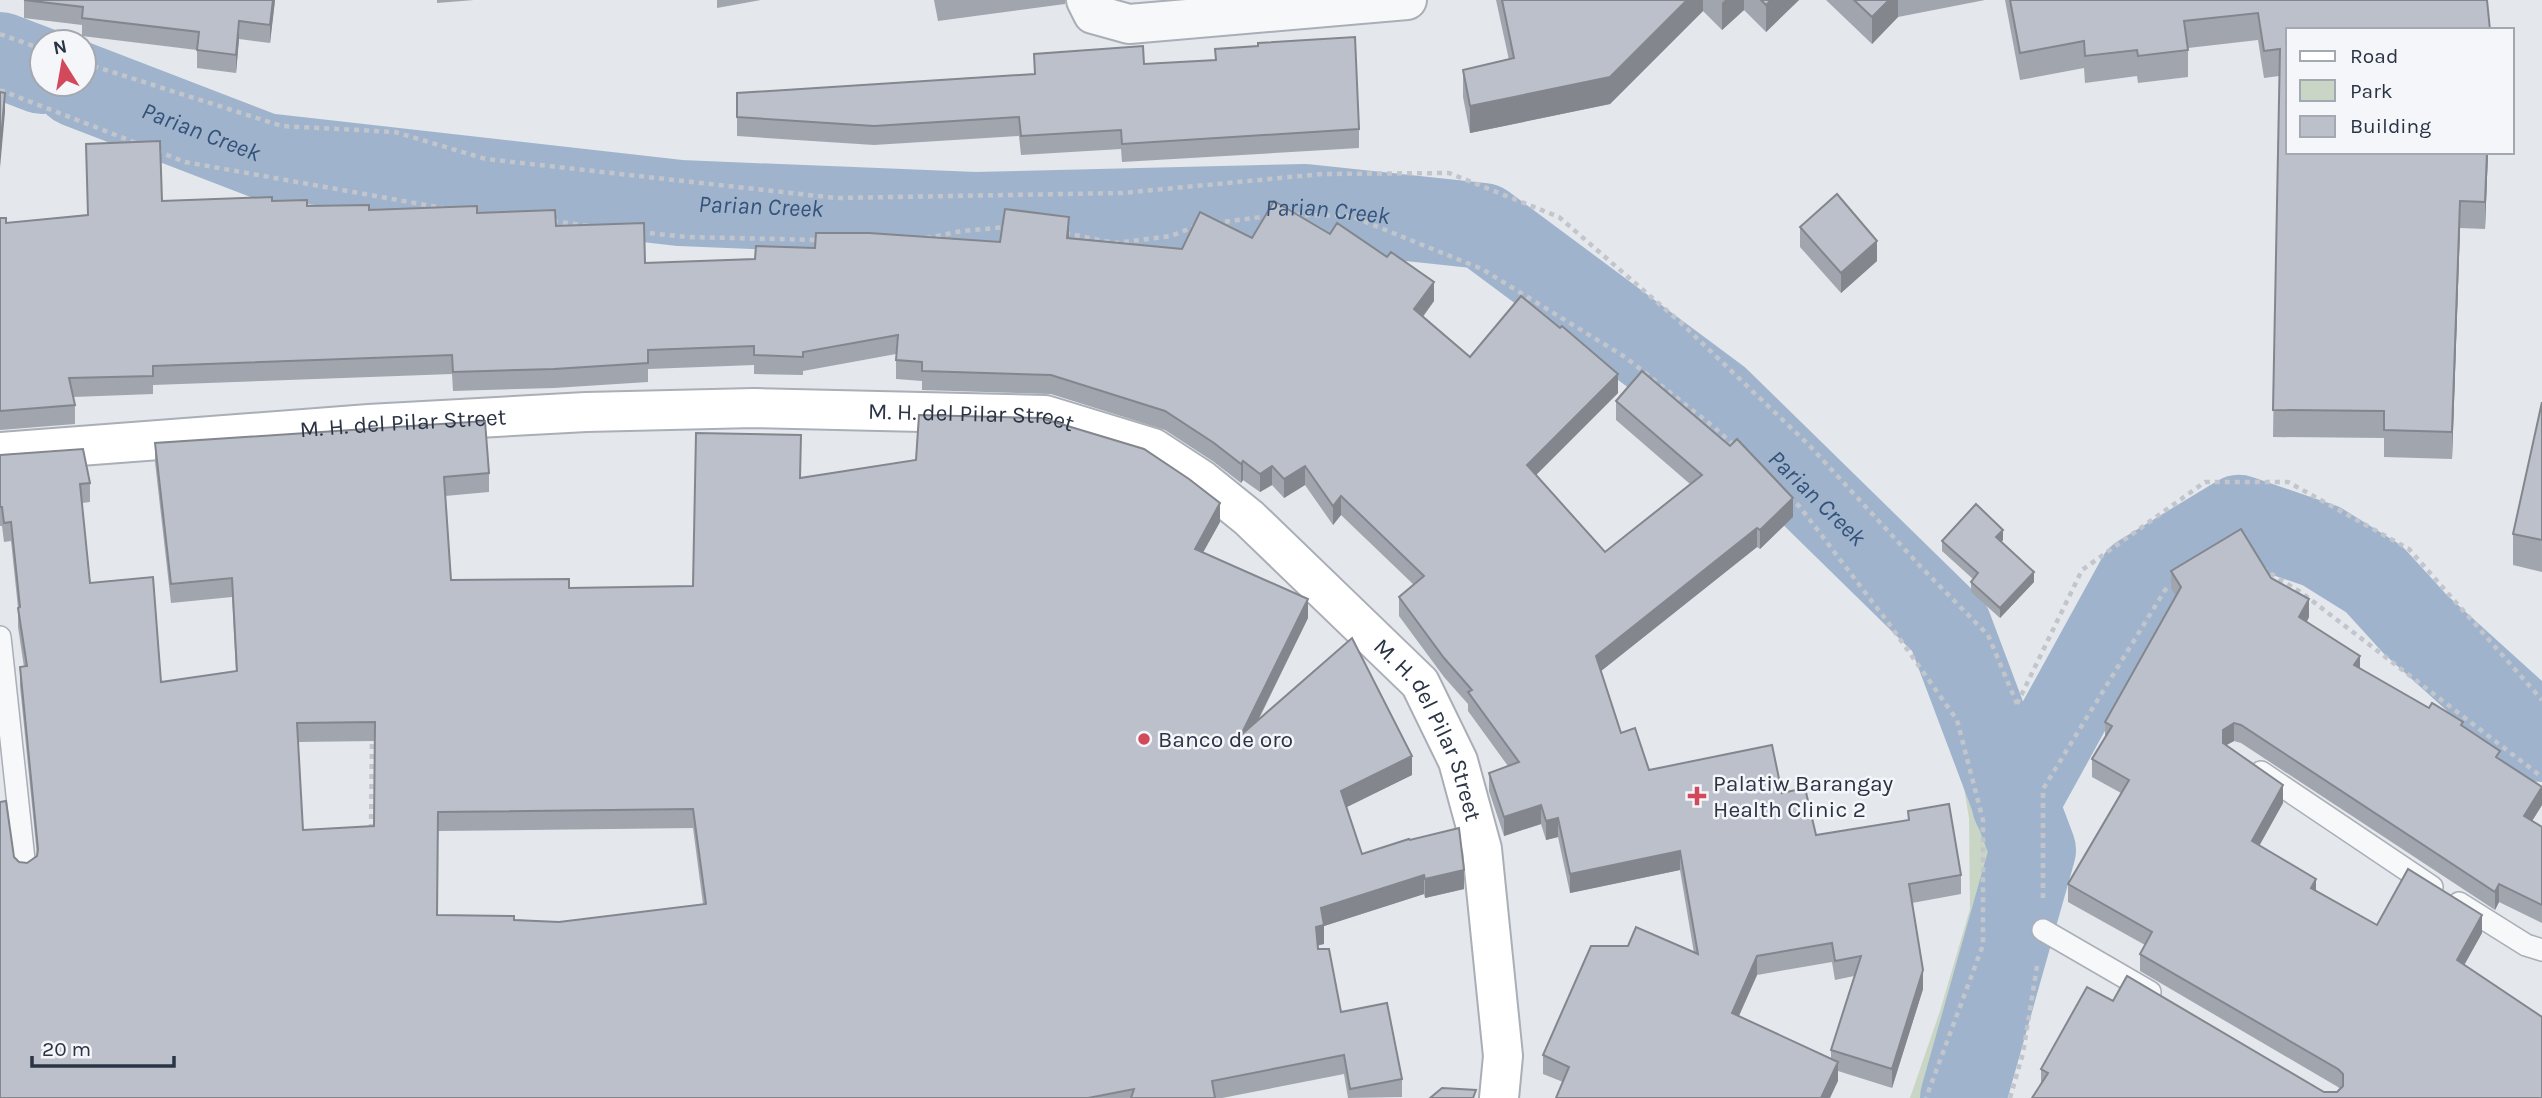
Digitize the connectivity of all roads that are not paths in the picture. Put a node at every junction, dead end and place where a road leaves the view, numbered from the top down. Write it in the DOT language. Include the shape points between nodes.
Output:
graph roads {
  1 [pos="1086,0"];
  2 [pos="1407,0"];
  3 [pos="0,452"];
  4 [pos="0,637"];
  5 [pos="2245,761"];
  6 [pos="25,869"];
  7 [pos="2043,930"];
  8 [pos="2542,950"];
  9 [pos="2163,1000"];
  10 [pos="1499,1098"];
  1 -- 2 [label="street" via="1093,14 1129,24"];
  3 -- 10 [label="street, M. H. del Pilar Street" via="369,424 754,408 1045,415 1153,448 1249,518 1420,683 1458,761 1482,849 1503,1056"];
  4 -- 6 [label="lane"];
  5 -- 8 [label="lane" via="2434,888 2526,946"];
  7 -- 9 [label="lane"];
}
